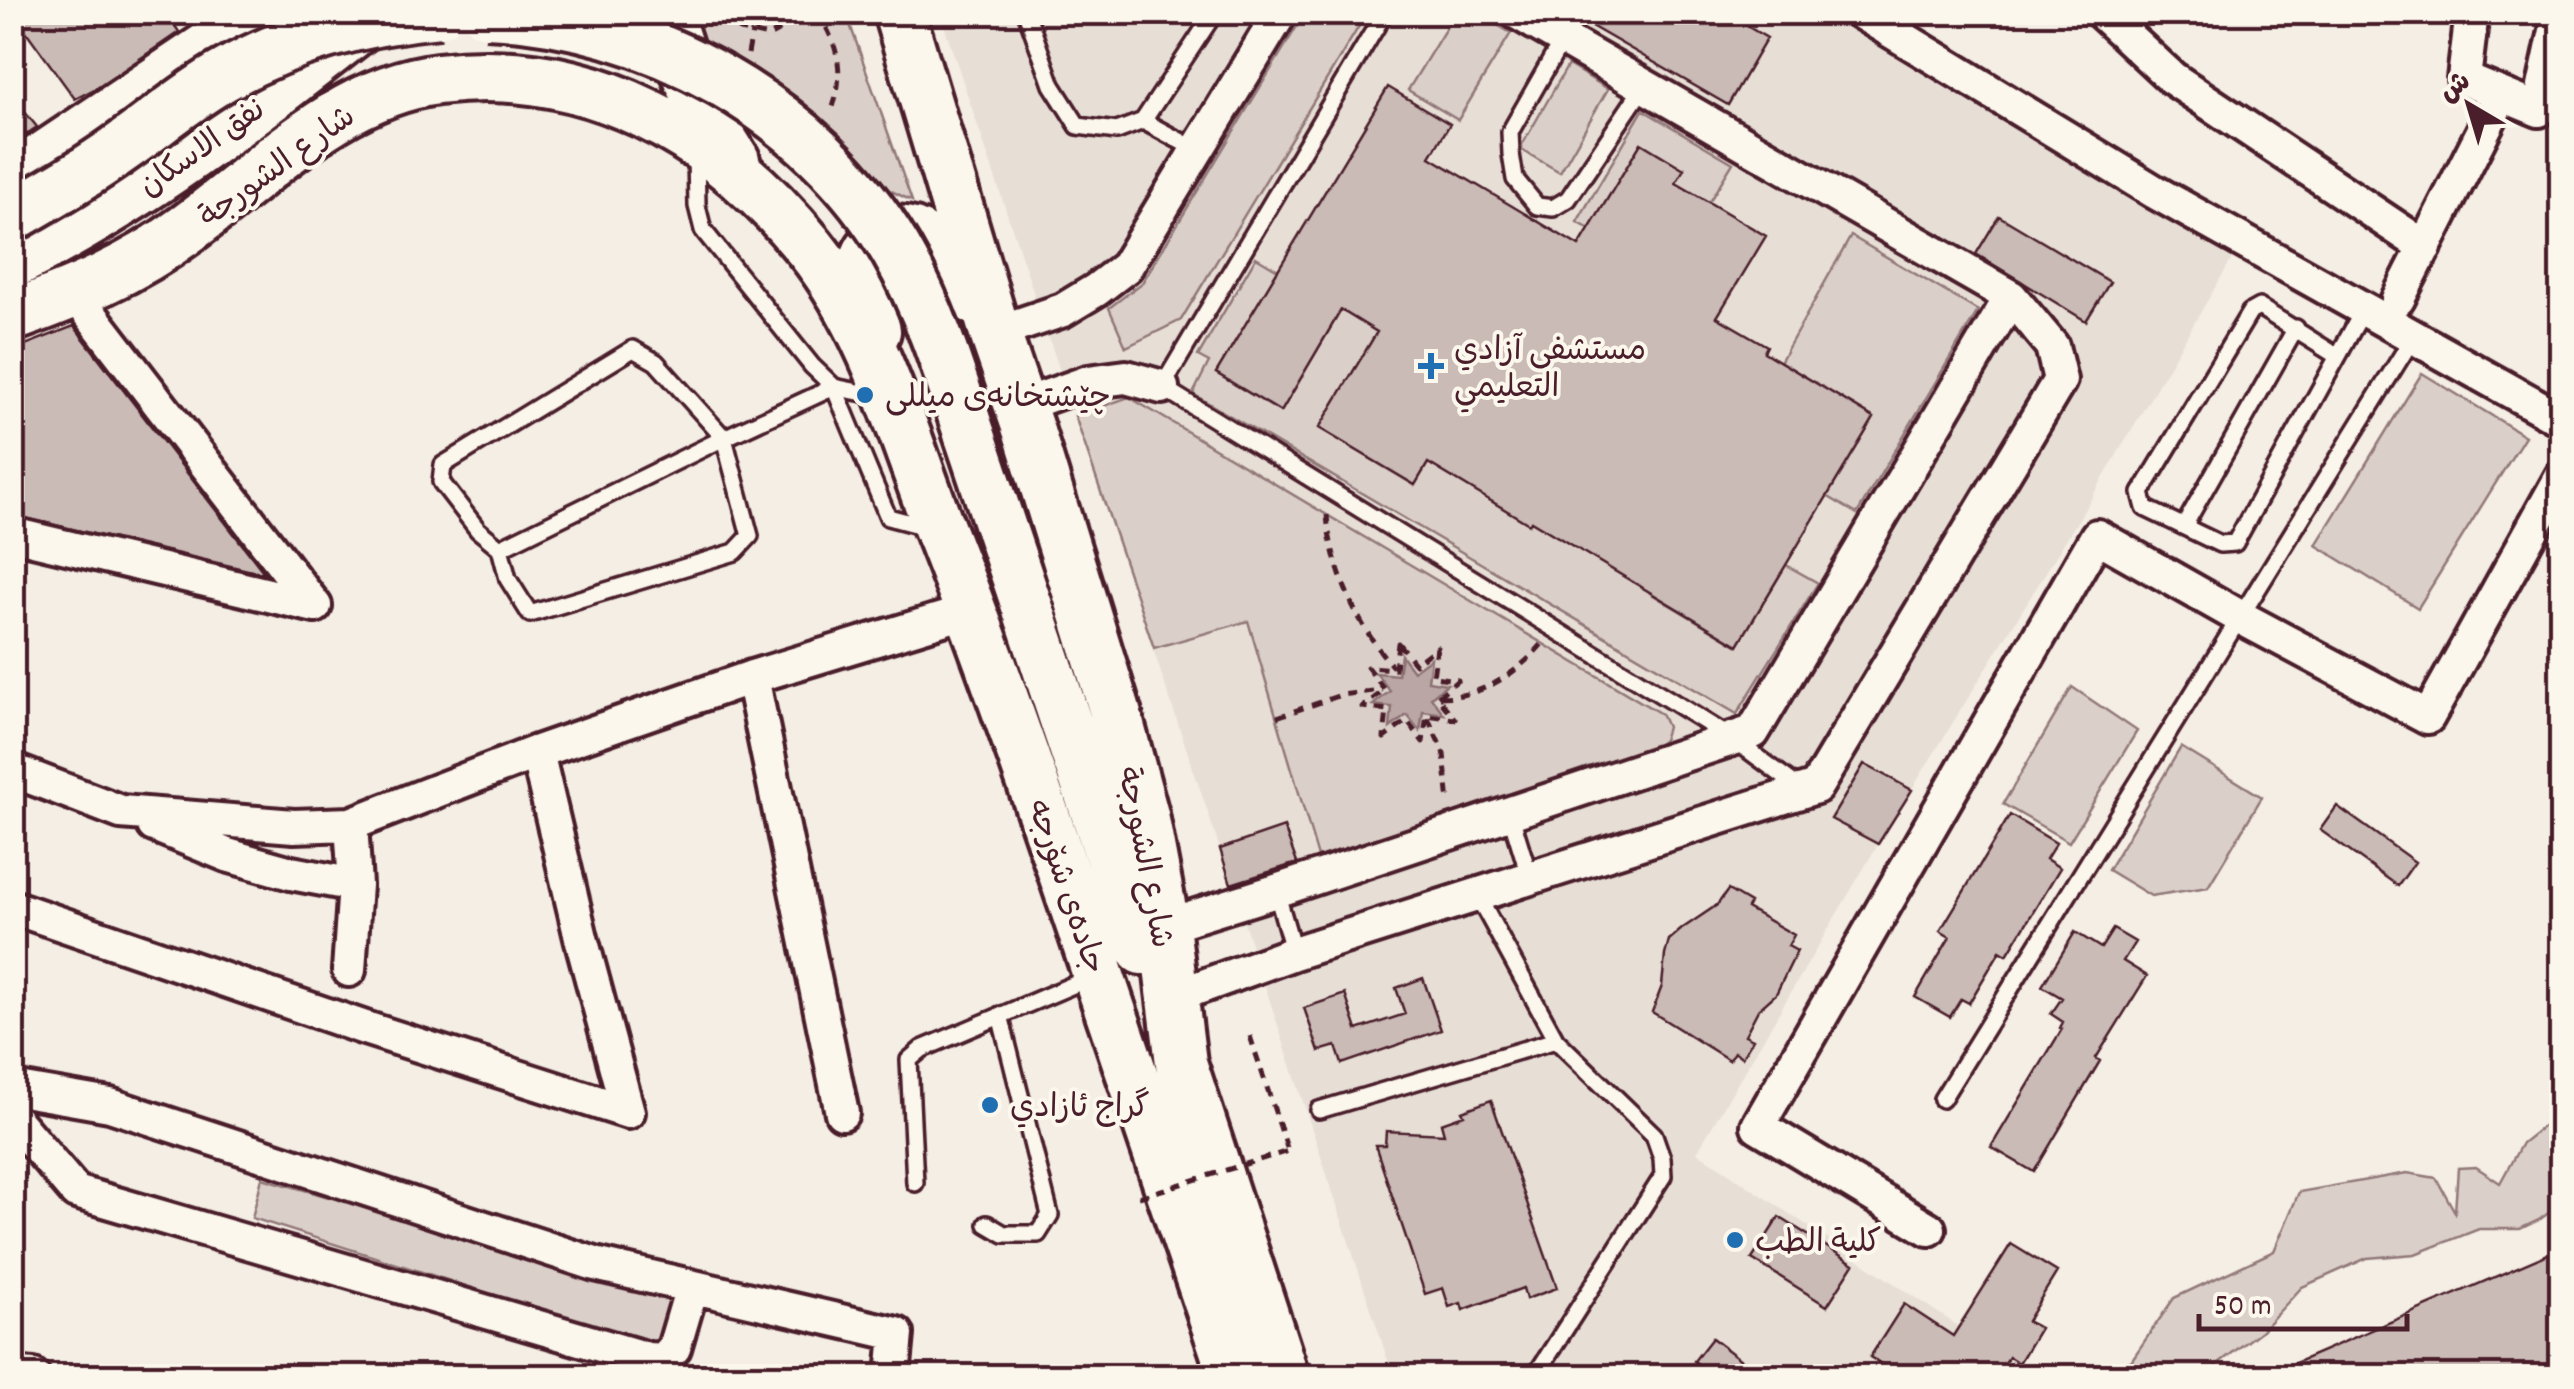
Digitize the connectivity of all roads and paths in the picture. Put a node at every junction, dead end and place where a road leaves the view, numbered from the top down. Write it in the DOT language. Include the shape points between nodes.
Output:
graph roads {
  1 [pos="261,12"];
  2 [pos="377,12"];
  3 [pos="439,12"];
  4 [pos="486,12"];
  5 [pos="610,12"];
  6 [pos="666,12"];
  7 [pos="728,12"];
  8 [pos="799,12"];
  9 [pos="817,12"];
  10 [pos="899,12"];
  11 [pos="1026,12"];
  12 [pos="1214,12"];
  13 [pos="1281,12"];
  14 [pos="1385,12"];
  15 [pos="1516,12"];
  16 [pos="1860,12"];
  17 [pos="2101,12"];
  18 [pos="2472,12"];
  19 [pos="2560,12"];
  20 [pos="1562,39"];
  21 [pos="576,86"];
  22 [pos="1644,86"];
  23 [pos="2502,96"];
  24 [pos="830,114"];
  25 [pos="1143,121"];
  26 [pos="696,143"];
  27 [pos="1197,150"];
  28 [pos="12,179"];
  29 [pos="754,189"];
  30 [pos="12,216"];
  31 [pos="2425,247"];
  32 [pos="12,263"];
  33 [pos="74,293"];
  34 [pos="2012,296"];
  35 [pos="2398,299"];
  36 [pos="2364,309"];
  37 [pos="12,316"];
  38 [pos="2296,328"];
  39 [pos="2414,336"];
  40 [pos="996,337"];
  41 [pos="2337,356"];
  42 [pos="834,387"];
  43 [pos="1162,388"];
  44 [pos="892,399"];
  45 [pos="1020,406"];
  46 [pos="2562,420"];
  47 [pos="724,438"];
  48 [pos="2562,476"];
  49 [pos="1338,495"];
  50 [pos="2184,526"];
  51 [pos="940,530"];
  52 [pos="12,534"];
  53 [pos="500,548"];
  54 [pos="972,610"];
  55 [pos="2240,617"];
  56 [pos="1552,627"];
  57 [pos="1396,670"];
  58 [pos="752,677"];
  59 [pos="1384,690"];
  60 [pos="1437,697"];
  61 [pos="1427,715"];
  62 [pos="1277,718"];
  63 [pos="1733,739"];
  64 [pos="536,752"];
  65 [pos="12,770"];
  66 [pos="1804,791"];
  67 [pos="121,812"];
  68 [pos="1510,813"];
  69 [pos="351,824"];
  70 [pos="1454,832"];
  71 [pos="1530,878"];
  72 [pos="355,885"];
  73 [pos="1276,891"];
  74 [pos="1477,896"];
  75 [pos="12,907"];
  76 [pos="1164,926"];
  77 [pos="1294,954"];
  78 [pos="348,970"];
  79 [pos="1098,975"];
  80 [pos="1173,998"];
  81 [pos="1000,1015"];
  82 [pos="1250,1036"];
  83 [pos="1556,1040"];
  84 [pos="1180,1063"];
  85 [pos="12,1088"];
  86 [pos="1942,1099"];
  87 [pos="1319,1110"];
  88 [pos="842,1113"];
  89 [pos="12,1117"];
  90 [pos="915,1183"];
  91 [pos="1140,1197"];
  92 [pos="987,1224"];
  93 [pos="1929,1229"];
  94 [pos="692,1287"];
  95 [pos="12,1374"];
  96 [pos="32,1376"];
  97 [pos="893,1376"];
  98 [pos="1234,1376"];
  99 [pos="1283,1376"];
  100 [pos="1534,1376"];
  1 -- 28 [label="main road"];
  2 -- 32 [label="main road, نفق الاسكان" via="183,161"];
  3 -- 30 [label="main road, bridge" via="340,29 262,56 204,87 106,159"];
  4 -- 84 [label="main road, bridge" via="610,33 722,81 789,125 844,180 895,248 969,433"];
  5 -- 21 [label="main road" via="602,46"];
  6 -- 29 [label="main road" via="698,100"];
  7 -- 8 [label="path" via="740,30 769,36 796,21"];
  9 -- 24 [label="path" via="840,64"];
  10 -- 40 [label="main road"];
  11 -- 25 [label="lane" via="1052,85 1078,126 1118,130"];
  12 -- 25 [label="lane"];
  13 -- 27 [label="street"];
  14 -- 43 [label="lane"];
  15 -- 20 [label="street"];
  16 -- 36 [label="street" via="2155,192"];
  17 -- 31 [label="street" via="2172,78"];
  18 -- 23 [label="street" via="2464,79"];
  19 -- 23 [label="street" via="2539,110"];
  20 -- 22 [label="street"];
  20 -- 22 [label="lane" via="1510,132 1514,179 1537,206 1552,208 1568,198"];
  21 -- 26 [label="main road, شارع الشورجة" via="628,104"];
  21 -- 33 [label="main road, شارع الشورجة" via="443,78 379,95 300,142 161,248"];
  22 -- 34 [label="street"];
  23 -- 31 [label="street"];
  25 -- 27 [label="lane"];
  26 -- 29 [label="main road, شارع الشورجة"];
  26 -- 42 [label="lane" via="703,230"];
  27 -- 40 [label="street" via="1126,267 1063,310"];
  29 -- 44 [label="main road, شارع الشورجة" via="832,278"];
  31 -- 35 [label="street"];
  33 -- 37 [label="main road, شارع الشورجة"];
  33 -- 52 [label="street" via="316,606"];
  34 -- 63 [label="street" via="1754,732"];
  34 -- 66 [label="street" via="2052,346 2060,380 1816,787"];
  36 -- 39 [label="street"];
  36 -- 41 [label="lane"];
  38 -- 41 [label="lane"];
  38 -- 50 [label="lane"];
  38 -- 50 [label="lane" via="2260,307 2250,312 2141,493 2145,508"];
  39 -- 46 [label="street"];
  39 -- 55 [label="lane"];
  40 -- 44 [label="main road" via="946,256 914,235 889,234 872,246 863,278"];
  40 -- 45 [label="main road, شارع الشورجة"];
  41 -- 50 [label="lane" via="2235,543 2220,544"];
  42 -- 44 [label="lane"];
  42 -- 47 [label="lane"];
  42 -- 51 [label="lane" via="888,517"];
  43 -- 45 [label="street" via="1126,377 1088,382"];
  43 -- 49 [label="lane"];
  44 -- 51 [label="main road, جادەی شۆرجە"];
  45 -- 76 [label="main road, شارع الشورجة" via="1114,708"];
  47 -- 53 [label="lane"];
  47 -- 53 [label="lane" via="750,536 735,552 530,614 508,579"];
  47 -- 53 [label="lane" via="656,362 633,349 443,465 441,482"];
  48 -- 55 [label="street" via="2428,717"];
  49 -- 56 [label="lane"];
  49 -- 57 [label="path" via="1326,515 1343,581"];
  51 -- 54 [label="main road, جادەی شۆرجە"];
  54 -- 58 [label="street"];
  54 -- 79 [label="main road, جادەی شۆرجە"];
  55 -- 86 [label="lane"];
  55 -- 93 [label="street" via="2097,536 1758,1126"];
  56 -- 60 [label="path" via="1536,652 1493,685"];
  56 -- 63 [label="lane"];
  57 -- 59 [label="path" via="1367,666"];
  57 -- 60 [label="path" via="1398,643 1415,664 1437,647 1432,676 1458,680"];
  58 -- 64 [label="street"];
  58 -- 88 [label="street"];
  59 -- 61 [label="path" via="1362,708 1387,710 1384,738 1406,721 1423,742"];
  59 -- 62 [label="path" via="1341,695"];
  60 -- 61 [label="path" via="1454,719"];
  61 -- 70 [label="path" via="1446,764"];
  63 -- 66 [label="lane"];
  63 -- 68 [label="street"];
  64 -- 69 [label="street"];
  64 -- 75 [label="street" via="628,1112"];
  65 -- 67 [label="street"];
  66 -- 71 [label="street"];
  67 -- 69 [label="street"];
  67 -- 72 [label="street" via="227,854"];
  68 -- 70 [label="street"];
  68 -- 71 [label="lane"];
  69 -- 72 [label="street"];
  70 -- 73 [label="street"];
  71 -- 74 [label="street"];
  72 -- 78 [label="street"];
  73 -- 76 [label="street"];
  73 -- 77 [label="lane"];
  74 -- 77 [label="street"];
  74 -- 83 [label="lane"];
  76 -- 80 [label="main road, شارع الشورجة"];
  77 -- 80 [label="street"];
  79 -- 81 [label="lane"];
  79 -- 98 [label="main road, جادەی شۆرجە"];
  80 -- 84 [label="main road, شارع الشورجة"];
  81 -- 90 [label="lane" via="909,1060"];
  81 -- 92 [label="lane" via="1050,1215 1038,1234 1004,1234"];
  82 -- 91 [label="path, bridge" via="1288,1152"];
  83 -- 87 [label="lane"];
  83 -- 100 [label="lane" via="1654,1135 1664,1176"];
  84 -- 99 [label="main road, شارع الشورجة"];
  85 -- 94 [label="street" via="110,1106 595,1264"];
  89 -- 94 [label="street" via="76,1192 648,1359 663,1360 674,1348"];
  94 -- 97 [label="street" via="897,1334"];
  95 -- 96 [label="street"];
}
